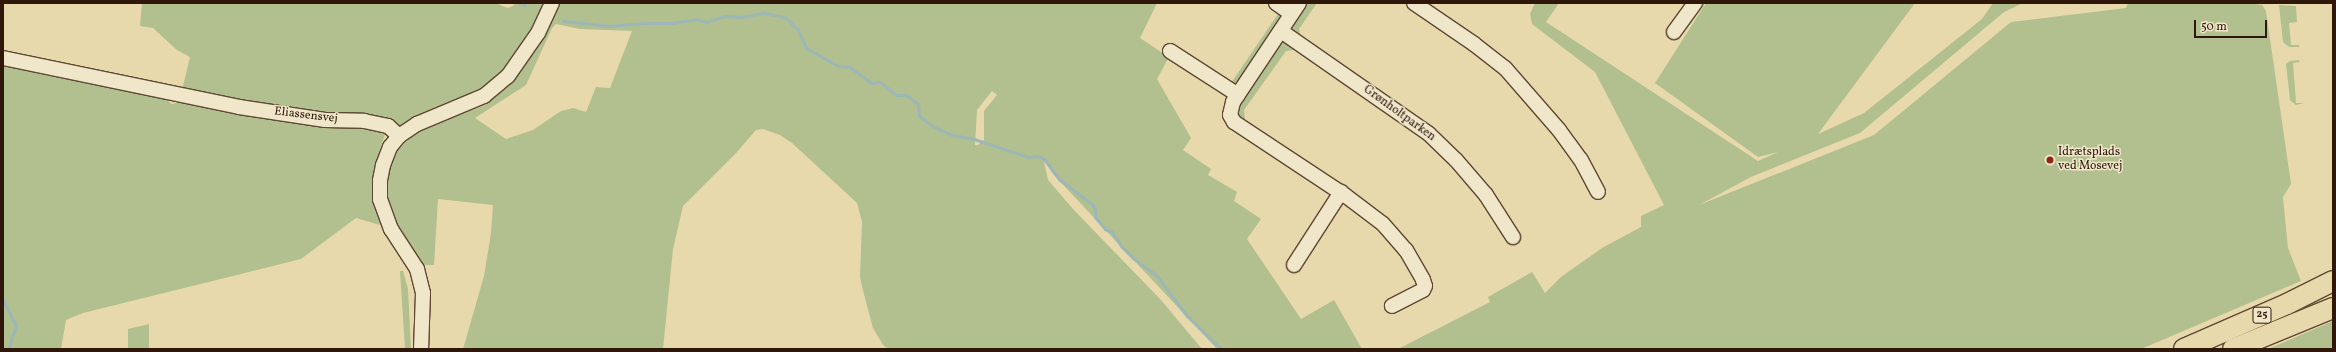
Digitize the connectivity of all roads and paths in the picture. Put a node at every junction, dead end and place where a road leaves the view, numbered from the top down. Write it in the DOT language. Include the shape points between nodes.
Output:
graph roads {
  1 [pos="552,3"];
  2 [pos="1276,3"];
  3 [pos="1414,3"];
  4 [pos="1695,3"];
  5 [pos="1296,8"];
  6 [pos="1280,31"];
  7 [pos="1674,32"];
  8 [pos="1170,51"];
  9 [pos="3,58"];
  10 [pos="1238,95"];
  11 [pos="399,136"];
  12 [pos="1341,192"];
  13 [pos="1598,192"];
  14 [pos="1513,237"];
  15 [pos="1294,266"];
  16 [pos="2333,281"];
  17 [pos="2333,297"];
  18 [pos="1392,306"];
  19 [pos="2333,308"];
  20 [pos="2297,324"];
  21 [pos="421,349"];
  22 [pos="2184,349"];
  23 [pos="2233,349"];
  1 -- 11 [label="street" via="538,33 508,76 484,96 417,124"];
  2 -- 5 [label="street"];
  3 -- 13 [label="street" via="1505,68 1559,130 1581,160"];
  4 -- 7 [label="street"];
  5 -- 6 [label="street"];
  6 -- 10 [label="street"];
  6 -- 14 [label="street, Grønholtparken" via="1429,134 1486,195"];
  8 -- 10 [label="street"];
  9 -- 11 [label="street, Eliassensvej" via="239,107 325,120 388,126"];
  10 -- 12 [label="street" via="1230,107 1230,115 1234,122"];
  11 -- 21 [label="street" via="390,147 383,165 380,199 391,229 417,269 423,293"];
  12 -- 15 [label="street"];
  12 -- 18 [label="street" via="1383,224 1406,250 1423,280 1423,290"];
  16 -- 22 [label="highway, 25"];
  17 -- 20 [label="highway" via="2317,304"];
  19 -- 20 [label="highway, 25"];
  20 -- 23 [label="highway, 25"];
}
